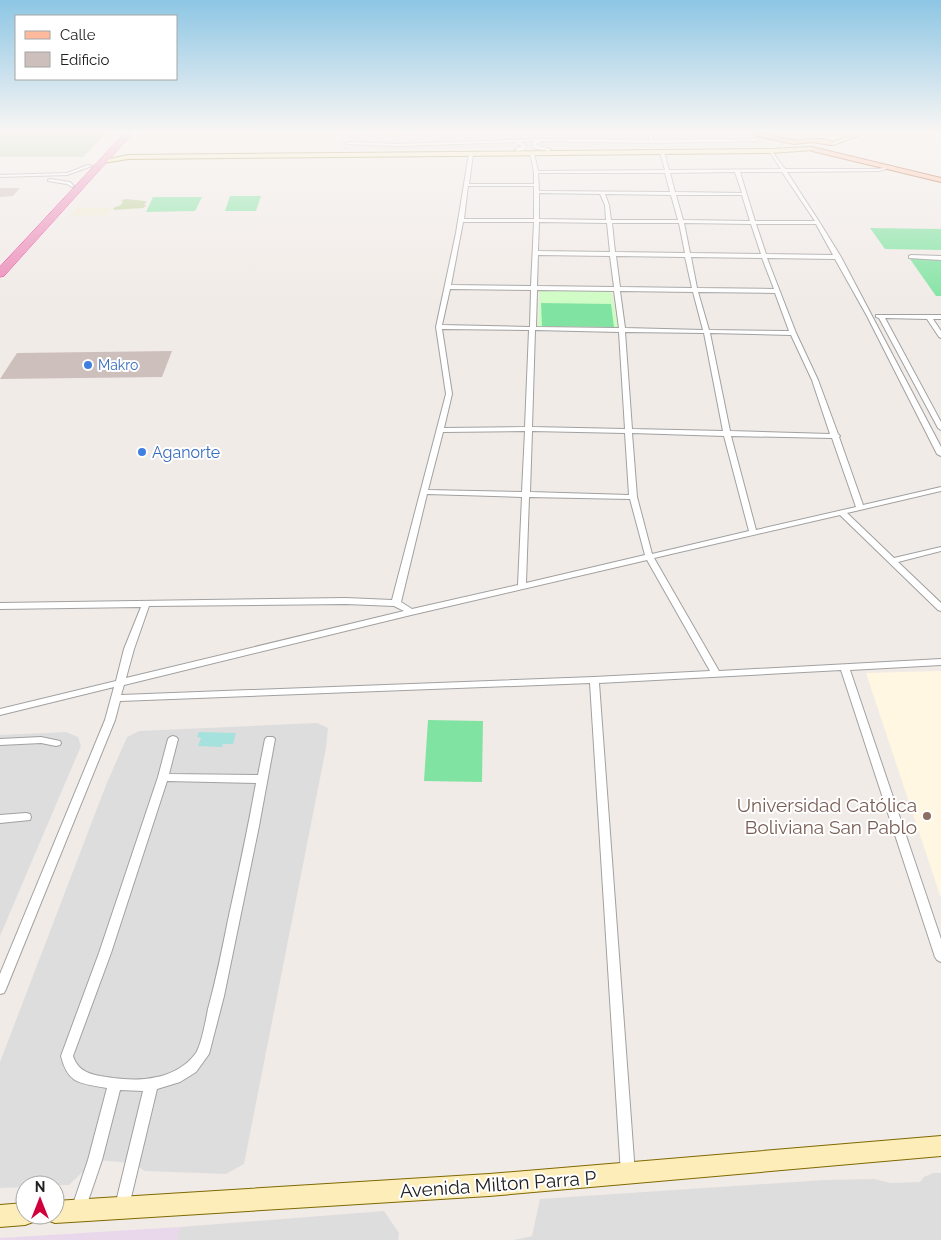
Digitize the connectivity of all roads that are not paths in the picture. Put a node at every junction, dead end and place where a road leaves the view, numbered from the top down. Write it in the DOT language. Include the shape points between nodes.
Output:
graph roads {
  1 [pos="67,191"];
  2 [pos="76,191"];
  3 [pos="465,191"];
  4 [pos="537,191"];
  5 [pos="577,191"];
  6 [pos="742,191"];
  7 [pos="797,191"];
  8 [pos="602,192"];
  9 [pos="672,193"];
  10 [pos="743,194"];
  11 [pos="460,220"];
  12 [pos="537,221"];
  13 [pos="610,222"];
  14 [pos="682,222"];
  15 [pos="752,222"];
  16 [pos="818,223"];
  17 [pos="536,253"];
  18 [pos="612,253"];
  19 [pos="689,254"];
  20 [pos="764,256"];
  21 [pos="838,257"];
  22 [pos="911,258"];
  23 [pos="941,258"];
  24 [pos="0,263"];
  25 [pos="0,274"];
  26 [pos="447,287"];
  27 [pos="533,288"];
  28 [pos="616,289"];
  29 [pos="695,290"];
  30 [pos="778,291"];
  31 [pos="870,316"];
  32 [pos="882,317"];
  33 [pos="929,317"];
  34 [pos="941,317"];
  35 [pos="440,327"];
  36 [pos="533,328"];
  37 [pos="622,330"];
  38 [pos="707,332"];
  39 [pos="794,333"];
  40 [pos="941,336"];
  41 [pos="941,428"];
  42 [pos="529,429"];
  43 [pos="442,430"];
  44 [pos="628,432"];
  45 [pos="727,433"];
  46 [pos="836,436"];
  47 [pos="941,454"];
  48 [pos="941,489"];
  49 [pos="425,492"];
  50 [pos="524,494"];
  51 [pos="633,497"];
  52 [pos="860,508"];
  53 [pos="841,512"];
  54 [pos="753,533"];
  55 [pos="941,549"];
  56 [pos="649,556"];
  57 [pos="892,561"];
  58 [pos="522,586"];
  59 [pos="396,603"];
  60 [pos="146,604"];
  61 [pos="0,606"];
  62 [pos="941,608"];
  63 [pos="411,612"];
  64 [pos="941,662"];
  65 [pos="845,667"];
  66 [pos="715,672"];
  67 [pos="594,680"];
  68 [pos="119,684"];
  69 [pos="116,698"];
  70 [pos="0,712"];
  71 [pos="173,739"];
  72 [pos="270,739"];
  73 [pos="0,742"];
  74 [pos="56,743"];
  75 [pos="163,777"];
  76 [pos="262,780"];
  77 [pos="26,817"];
  78 [pos="0,819"];
  79 [pos="941,957"];
  80 [pos="0,989"];
  81 [pos="115,1084"];
  82 [pos="151,1085"];
  83 [pos="941,1146"];
  84 [pos="628,1174"];
  85 [pos="121,1208"];
  86 [pos="78,1210"];
  87 [pos="65,1211"];
  88 [pos="15,1215"];
  89 [pos="0,1216"];
  1 -- 24 [label="highway"];
  2 -- 25 [label="highway"];
  3 -- 11 [label="street"];
  4 -- 12 [label="street"];
  5 -- 8 [label="street"];
  6 -- 10 [label="street"];
  7 -- 16 [label="street"];
  8 -- 9 [label="street"];
  8 -- 13 [label="street"];
  9 -- 10 [label="street"];
  9 -- 14 [label="street"];
  10 -- 15 [label="street"];
  11 -- 12 [label="street"];
  11 -- 26 [label="street"];
  12 -- 13 [label="street"];
  12 -- 17 [label="street"];
  13 -- 14 [label="street"];
  13 -- 18 [label="street"];
  14 -- 15 [label="street"];
  14 -- 19 [label="street"];
  15 -- 16 [label="street"];
  15 -- 20 [label="street"];
  16 -- 21 [label="street"];
  17 -- 18 [label="street"];
  17 -- 27 [label="street"];
  18 -- 19 [label="street"];
  18 -- 28 [label="street"];
  19 -- 20 [label="street"];
  19 -- 29 [label="street"];
  20 -- 21 [label="street"];
  20 -- 30 [label="street"];
  21 -- 31 [label="street"];
  22 -- 23 [label="street"];
  26 -- 27 [label="street"];
  26 -- 35 [label="street"];
  27 -- 28 [label="street"];
  27 -- 36 [label="street"];
  28 -- 29 [label="street"];
  28 -- 37 [label="street"];
  29 -- 30 [label="street"];
  29 -- 38 [label="street"];
  30 -- 39 [label="street"];
  31 -- 32 [label="street"];
  31 -- 47 [label="street"];
  32 -- 33 [label="street"];
  32 -- 41 [label="street"];
  33 -- 34 [label="street"];
  33 -- 40 [label="street"];
  35 -- 36 [label="street"];
  35 -- 43 [label="street" via="449,394"];
  36 -- 37 [label="street"];
  36 -- 42 [label="street"];
  37 -- 38 [label="street"];
  37 -- 44 [label="street"];
  38 -- 39 [label="street"];
  38 -- 45 [label="street"];
  39 -- 46 [label="street"];
  42 -- 43 [label="street"];
  42 -- 44 [label="street"];
  42 -- 50 [label="street"];
  43 -- 49 [label="street"];
  44 -- 45 [label="street"];
  44 -- 51 [label="street"];
  45 -- 46 [label="street"];
  45 -- 54 [label="street"];
  46 -- 52 [label="street"];
  48 -- 52 [label="street"];
  49 -- 50 [label="street"];
  49 -- 59 [label="street"];
  50 -- 51 [label="street"];
  50 -- 58 [label="street"];
  51 -- 56 [label="street"];
  52 -- 53 [label="street"];
  53 -- 54 [label="street"];
  53 -- 57 [label="street"];
  54 -- 56 [label="street"];
  55 -- 57 [label="street"];
  56 -- 58 [label="street"];
  56 -- 66 [label="street"];
  57 -- 62 [label="street"];
  58 -- 63 [label="street"];
  59 -- 60 [label="street"];
  59 -- 63 [label="street"];
  60 -- 61 [label="street"];
  60 -- 68 [label="street"];
  63 -- 68 [label="street"];
  64 -- 65 [label="street"];
  65 -- 66 [label="street"];
  65 -- 79 [label="street"];
  66 -- 67 [label="street"];
  67 -- 69 [label="street"];
  67 -- 84 [label="street"];
  68 -- 69 [label="street"];
  68 -- 70 [label="street"];
  69 -- 80 [label="street" via="110,720"];
  71 -- 75 [label="street"];
  72 -- 76 [label="street"];
  73 -- 74 [label="street" via="41,740"];
  75 -- 76 [label="street"];
  75 -- 81 [label="street" via="67,1056 70,1067 80,1077"];
  76 -- 82 [label="street" via="203,1054 176,1078"];
  77 -- 78 [label="street"];
  81 -- 82 [label="street"];
  81 -- 86 [label="street"];
  82 -- 85 [label="street"];
  83 -- 84 [label="main road, Avenida Milton Parra P"];
  84 -- 85 [label="main road, Avenida Milton Parra P"];
  85 -- 86 [label="main road, Avenida Milton Parra P"];
  86 -- 87 [label="main road, Avenida Milton Parra P"];
  88 -- 89 [label="main road"];
}
